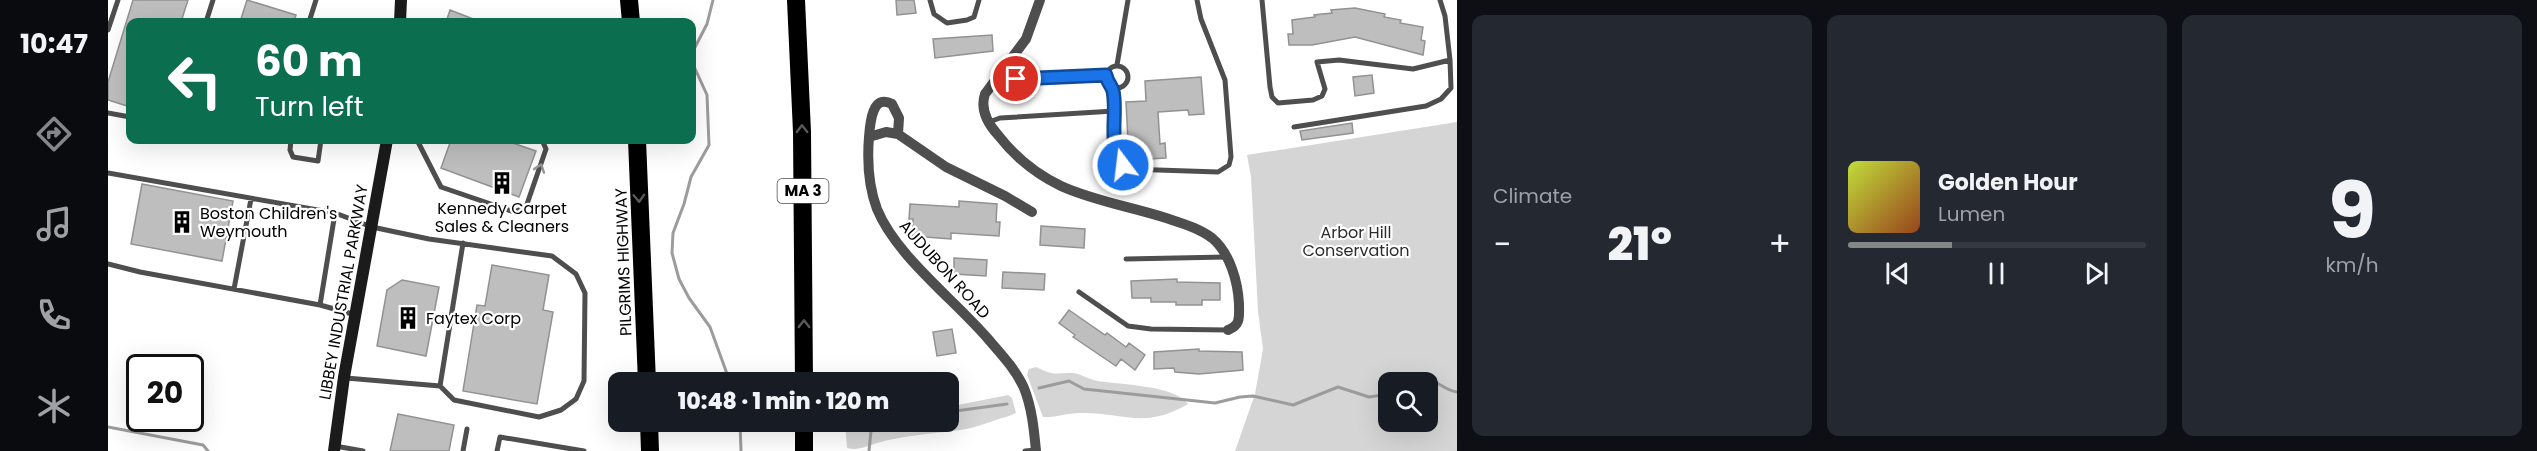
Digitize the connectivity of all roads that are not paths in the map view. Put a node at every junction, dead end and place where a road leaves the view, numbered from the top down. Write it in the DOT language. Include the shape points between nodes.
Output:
graph roads {
  1 [pos="118,0"];
  2 [pos="213,0"];
  3 [pos="316,0"];
  4 [pos="401,0"];
  5 [pos="629,0"];
  6 [pos="796,0"];
  7 [pos="930,0"];
  8 [pos="979,0"];
  9 [pos="1040,0"];
  10 [pos="1128,0"];
  11 [pos="1197,0"];
  12 [pos="1262,0"];
  13 [pos="1440,0"];
  14 [pos="207,18"];
  15 [pos="310,18"];
  16 [pos="400,18"];
  17 [pos="631,18"];
  18 [pos="108,30"];
  19 [pos="1450,60"];
  20 [pos="1117,65"];
  21 [pos="1106,75"];
  22 [pos="994,80"];
  23 [pos="1113,89"];
  24 [pos="1114,111"];
  25 [pos="108,113"];
  26 [pos="126,116"];
  27 [pos="989,122"];
  28 [pos="1294,128"];
  29 [pos="898,134"];
  30 [pos="869,137"];
  31 [pos="291,144"];
  32 [pos="320,144"];
  33 [pos="386,144"];
  34 [pos="419,144"];
  35 [pos="544,144"];
  36 [pos="637,144"];
  37 [pos="108,172"];
  38 [pos="251,199"];
  39 [pos="1032,212"];
  40 [pos="335,213"];
  41 [pos="372,227"];
  42 [pos="463,243"];
  43 [pos="1226,257"];
  44 [pos="1126,260"];
  45 [pos="108,264"];
  46 [pos="234,289"];
  47 [pos="1079,292"];
  48 [pos="320,305"];
  49 [pos="356,315"];
  50 [pos="1228,330"];
  51 [pos="647,372"];
  52 [pos="804,372"];
  53 [pos="344,377"];
  54 [pos="440,386"];
  55 [pos="467,429"];
  56 [pos="649,432"];
  57 [pos="804,432"];
  58 [pos="334,449"];
  59 [pos="363,451"];
  60 [pos="463,451"];
  61 [pos="498,451"];
  62 [pos="584,451"];
  63 [pos="650,451"];
  64 [pos="804,451"];
  65 [pos="1032,451"];
  1 -- 18 [label="lane"];
  2 -- 14 [label="lane"];
  3 -- 15 [label="lane"];
  4 -- 16 [label="street"];
  5 -- 17 [label="highway"];
  52 -- 6 [label="highway, MA 3, one-way" via="803,162"];
  7 -- 8 [label="lane" via="934,14 947,23 974,17"];
  9 -- 22 [label="street" via="1026,39"];
  10 -- 20 [label="lane"];
  11 -- 24 [label="lane" via="1225,80 1229,165 1218,172 1128,169 1118,157"];
  12 -- 19 [label="lane" via="1270,87 1278,103 1322,96 1325,89 1317,62 1339,60 1413,69"];
  13 -- 19 [label="lane"];
  19 -- 28 [label="lane" via="1450,92 1435,103"];
  20 -- 21 [label="lane"];
  20 -- 23 [label="lane" via="1123,67 1128,79 1125,87"];
  21 -- 22 [label="lane"];
  21 -- 23 [label="lane"];
  22 -- 27 [label="street" via="984,99"];
  23 -- 24 [label="lane"];
  24 -- 27 [label="lane" via="1000,118"];
  25 -- 26 [label="lane"];
  27 -- 43 [label="street" via="1006,146 1042,175 1080,193 1189,225 1212,238"];
  29 -- 30 [label="street" via="886,132"];
  29 -- 30 [label="street, AUDUBON ROAD" via="898,111 892,104 882,102 871,115"];
  29 -- 39 [label="street" via="952,170"];
  30 -- 65 [label="street, AUDUBON ROAD" via="868,172 880,216 910,256 980,329 1016,374 1029,406"];
  31 -- 32 [label="lane" via="293,157 318,161"];
  33 -- 41 [label="street, LIBBEY INDUSTRIAL PARKWAY"];
  34 -- 35 [label="lane, one-way" via="441,187 514,212 526,207 546,149"];
  36 -- 51 [label="highway, PILGRIMS HIGHWAY, one-way"];
  37 -- 38 [label="lane"];
  38 -- 40 [label="lane"];
  38 -- 46 [label="lane"];
  40 -- 41 [label="lane"];
  40 -- 48 [label="lane"];
  41 -- 42 [label="lane"];
  41 -- 49 [label="street, LIBBEY INDUSTRIAL PARKWAY"];
  42 -- 54 [label="lane"];
  42 -- 54 [label="lane" via="552,256 576,274 585,293 584,381 576,399 561,410 539,417 454,400"];
  43 -- 44 [label="lane"];
  43 -- 50 [label="street" via="1234,277 1239,321"];
  45 -- 46 [label="lane"];
  46 -- 48 [label="lane"];
  47 -- 50 [label="lane" via="1128,326"];
  48 -- 49 [label="lane"];
  49 -- 53 [label="street, LIBBEY INDUSTRIAL PARKWAY"];
  53 -- 54 [label="lane"];
  53 -- 58 [label="street, LIBBEY INDUSTRIAL PARKWAY"];
  55 -- 60 [label="lane"];
  56 -- 63 [label="highway"];
  57 -- 64 [label="highway"];
  58 -- 59 [label="lane"];
  61 -- 62 [label="lane" via="500,437"];
}
